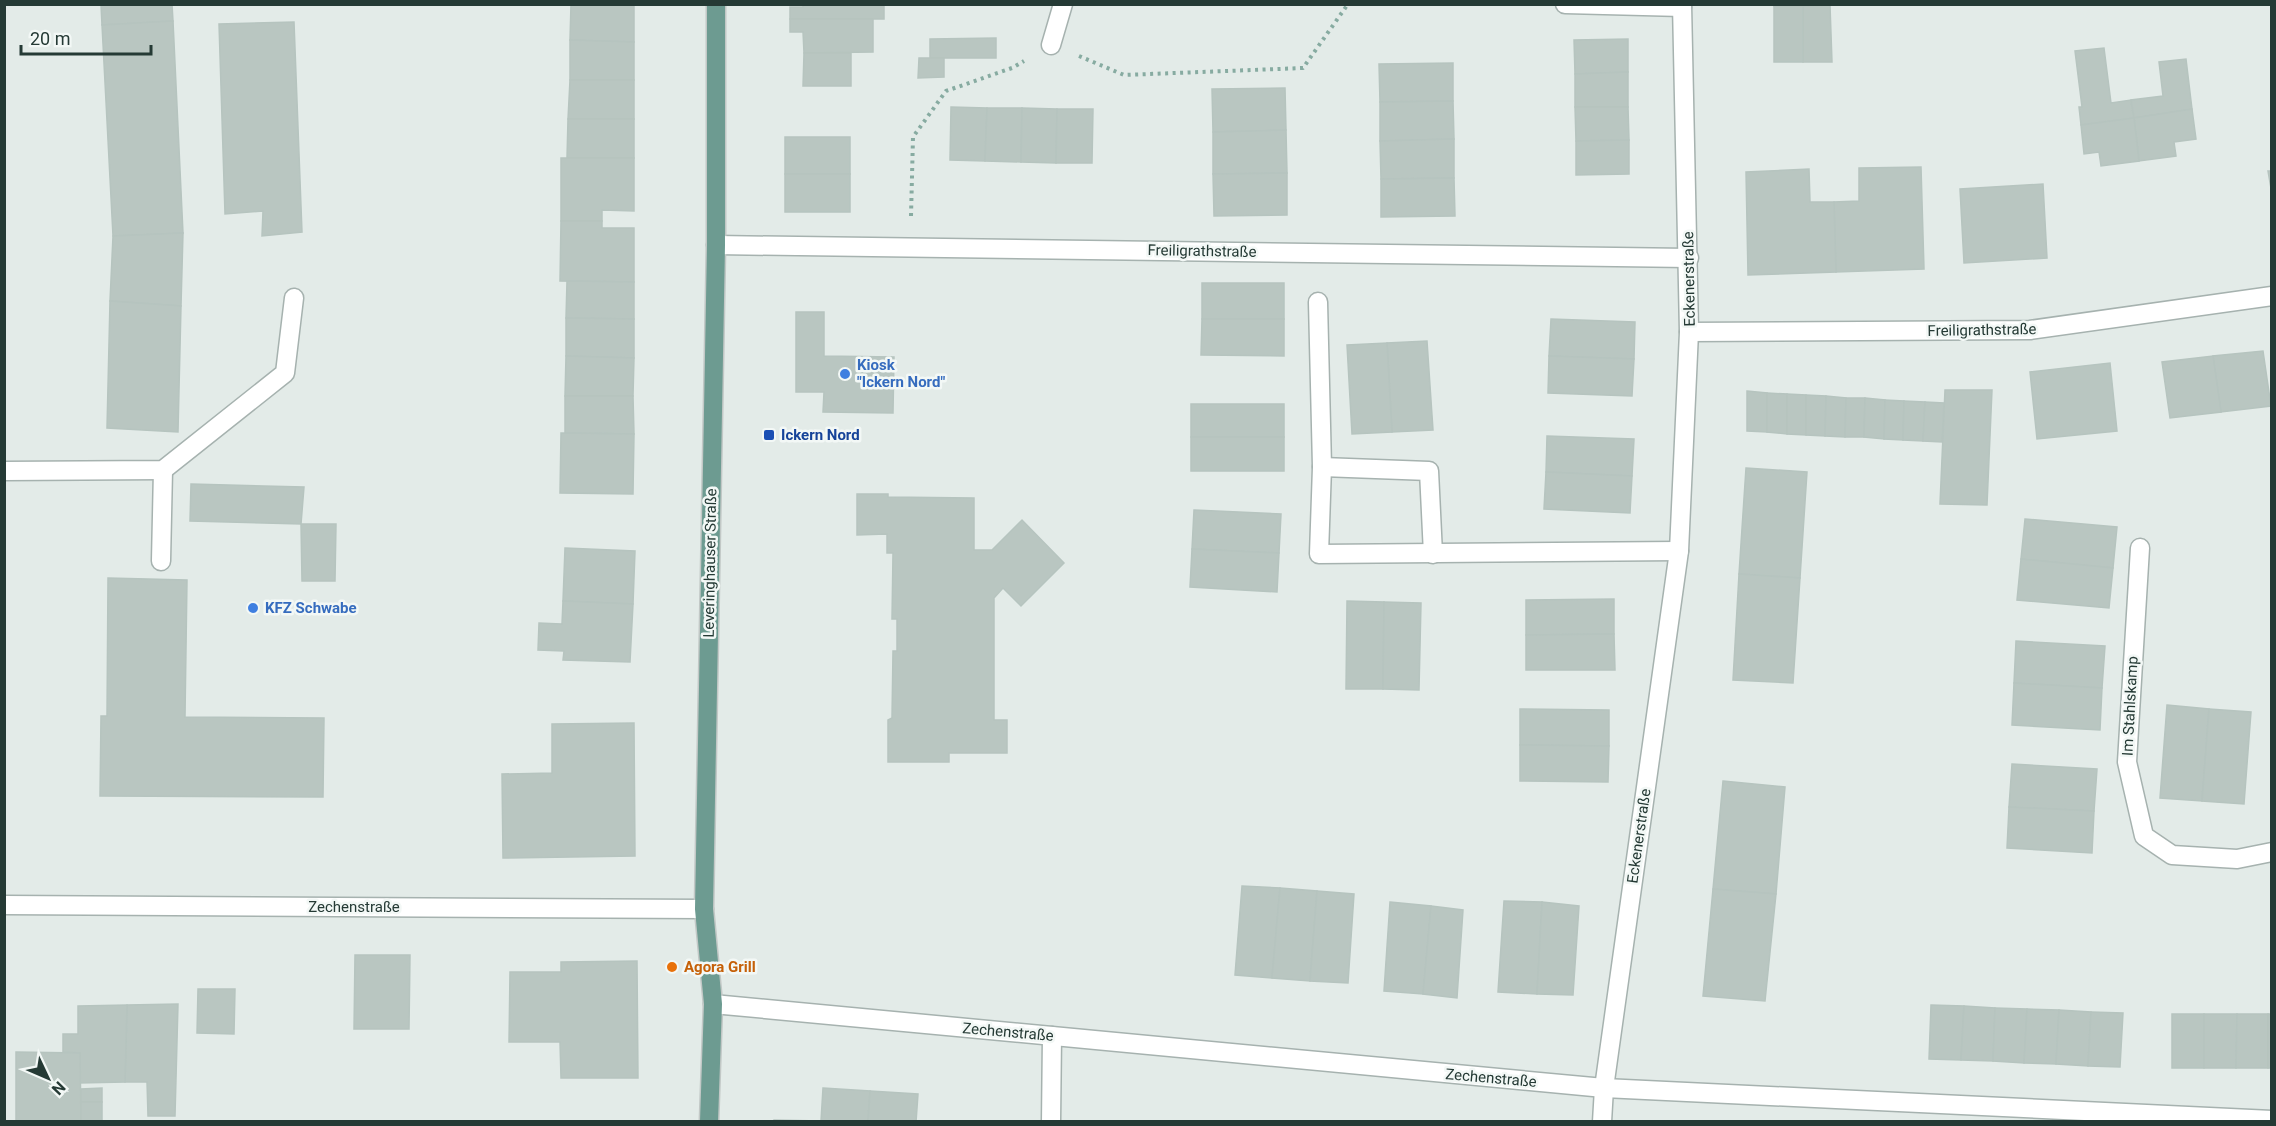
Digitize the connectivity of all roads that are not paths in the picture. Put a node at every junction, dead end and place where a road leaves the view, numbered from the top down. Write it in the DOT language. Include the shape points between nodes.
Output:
graph roads {
  1 [pos="716,4"];
  2 [pos="1063,4"];
  3 [pos="1565,4"];
  4 [pos="1682,6"];
  5 [pos="1051,45"];
  6 [pos="716,245"];
  7 [pos="1689,258"];
  8 [pos="2271,296"];
  9 [pos="294,298"];
  10 [pos="1318,302"];
  11 [pos="1689,332"];
  12 [pos="1322,468"];
  13 [pos="163,470"];
  14 [pos="4,471"];
  15 [pos="2139,548"];
  16 [pos="1679,551"];
  17 [pos="1433,554"];
  18 [pos="161,561"];
  19 [pos="2271,852"];
  20 [pos="4,905"];
  21 [pos="704,909"];
  22 [pos="713,1005"];
  23 [pos="1052,1036"];
  24 [pos="1604,1088"];
  25 [pos="2269,1121"];
  26 [pos="710,1122"];
  27 [pos="1050,1122"];
  28 [pos="1602,1122"];
  1 -- 6 [label="main road, Leveringhauser Straße"];
  2 -- 5 [label="street"];
  3 -- 4 [label="street, Eckenerstraße"];
  4 -- 7 [label="street, Eckenerstraße"];
  6 -- 7 [label="street, Freiligrathstraße"];
  6 -- 21 [label="main road, Leveringhauser Straße"];
  7 -- 11 [label="street, Eckenerstraße"];
  8 -- 11 [label="street, Freiligrathstraße" via="2030,330"];
  9 -- 13 [label="street" via="285,373"];
  10 -- 12 [label="street"];
  11 -- 16 [label="street, Eckenerstraße"];
  12 -- 17 [label="street" via="1429,471"];
  12 -- 17 [label="street" via="1319,554"];
  13 -- 14 [label="street"];
  13 -- 18 [label="street"];
  15 -- 19 [label="street, Im Stahlskamp" via="2127,762 2144,836 2172,855 2237,859"];
  16 -- 17 [label="street"];
  16 -- 24 [label="street, Eckenerstraße"];
  20 -- 21 [label="street, Zechenstraße"];
  21 -- 22 [label="main road, Leveringhauser Straße"];
  22 -- 23 [label="street, Zechenstraße"];
  22 -- 26 [label="main road, Leveringhauser Straße"];
  23 -- 24 [label="street, Zechenstraße"];
  23 -- 27 [label="street"];
  24 -- 25 [label="street, Zechenstraße"];
  24 -- 28 [label="street, Eckenerstraße"];
}
